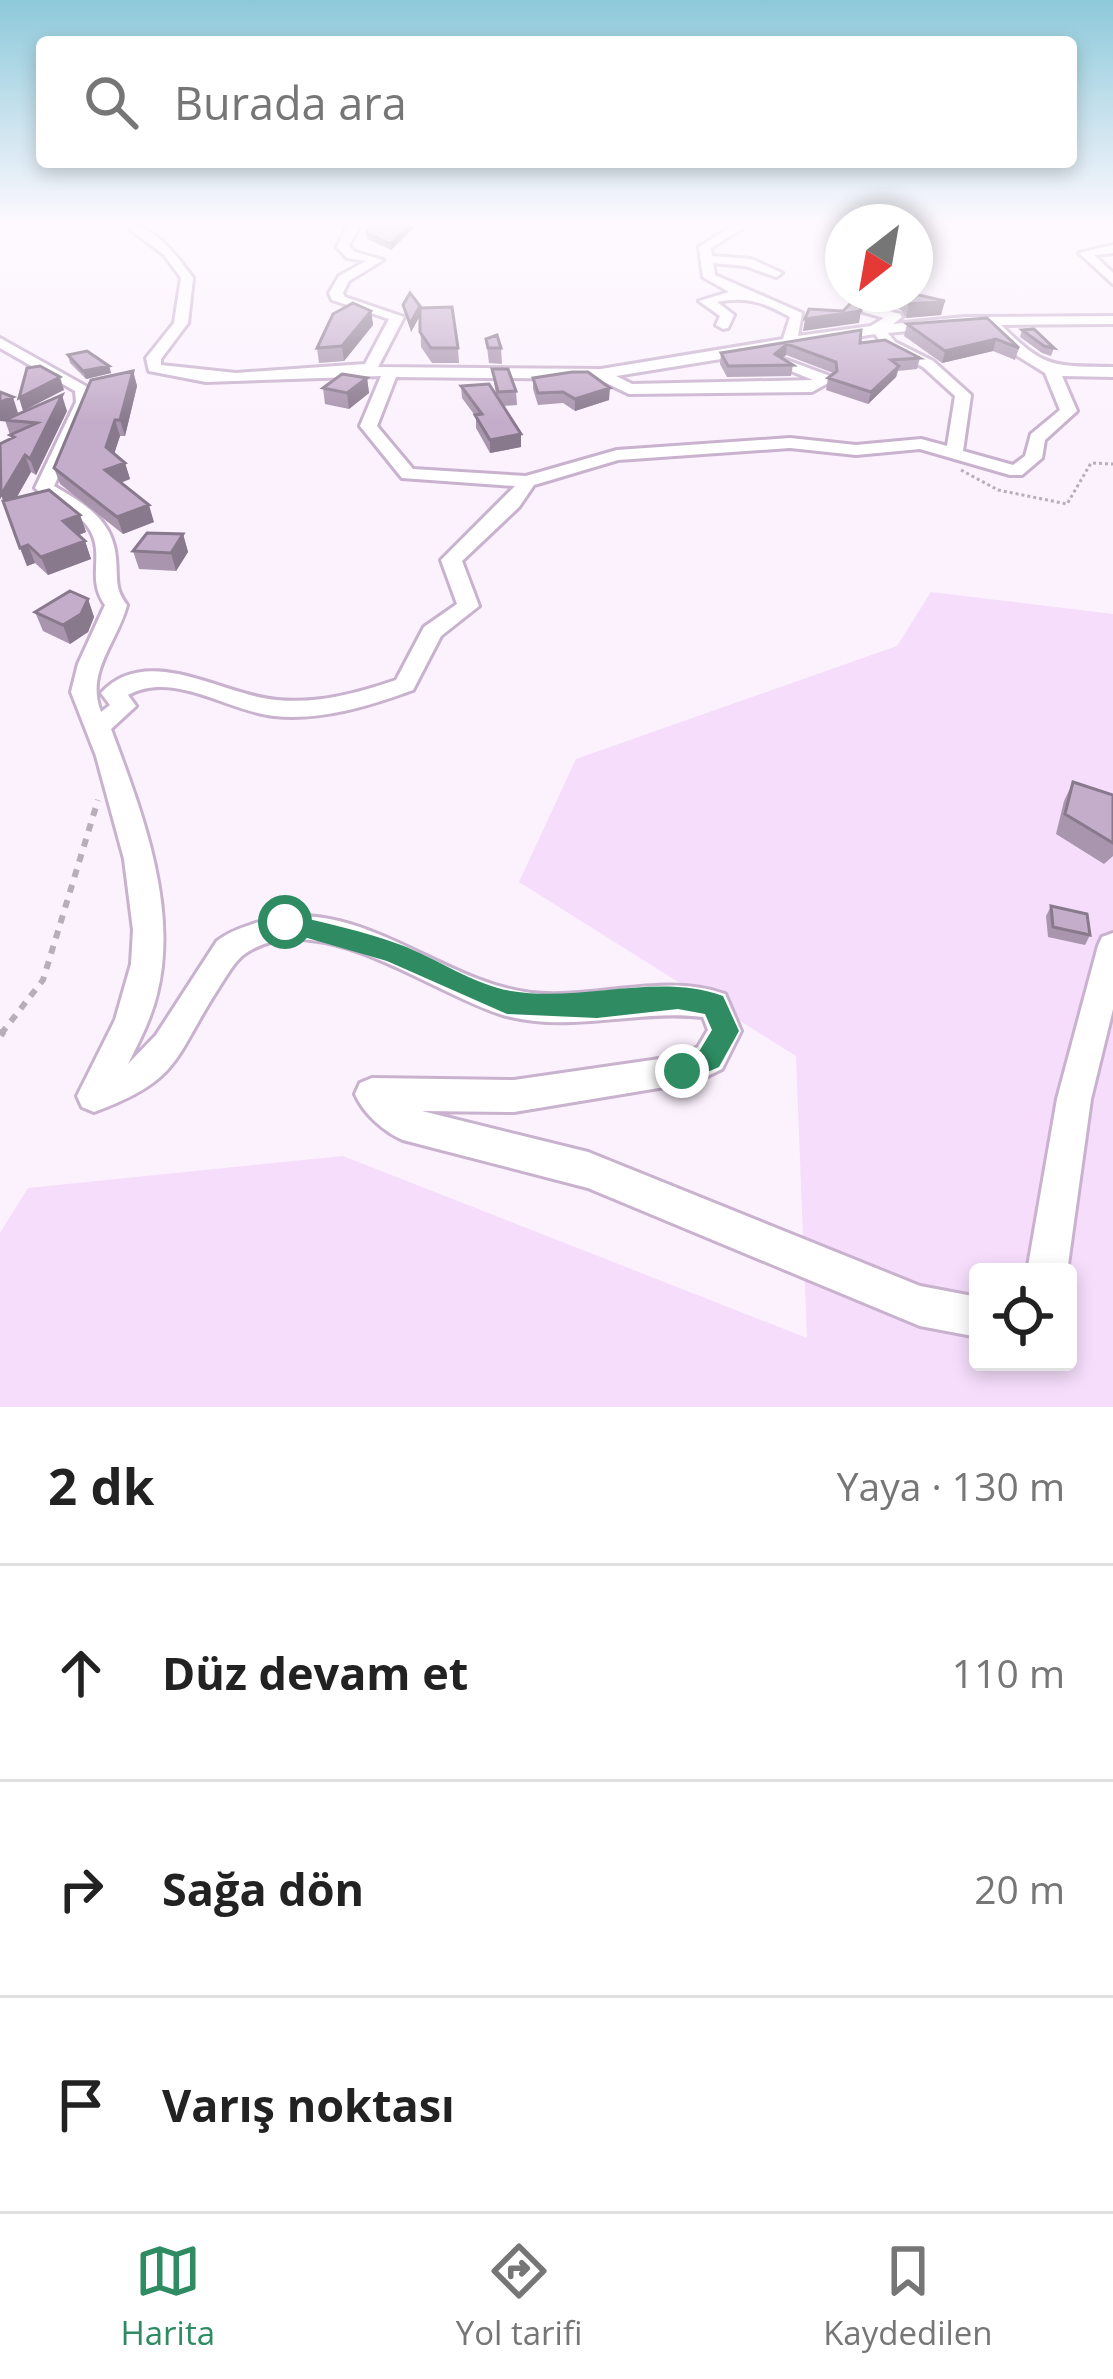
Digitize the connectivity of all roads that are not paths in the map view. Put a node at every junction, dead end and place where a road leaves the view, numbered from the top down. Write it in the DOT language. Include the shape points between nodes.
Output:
graph roads {
  1 [pos="186,291"];
  2 [pos="337,291"];
  3 [pos="731,291"];
  4 [pos="736,294"];
  5 [pos="878,312"];
  6 [pos="988,320"];
  7 [pos="1113,320"];
  8 [pos="723,325"];
  9 [pos="880,334"];
  10 [pos="790,341"];
  11 [pos="0,342"];
  12 [pos="784,363"];
  13 [pos="362,370"];
  14 [pos="161,371"];
  15 [pos="1052,371"];
  16 [pos="390,372"];
  17 [pos="1113,372"];
  18 [pos="601,374"];
  19 [pos="142,376"];
  20 [pos="103,384"];
  21 [pos="83,389"];
  22 [pos="60,406"];
  23 [pos="954,454"];
  24 [pos="526,481"];
  25 [pos="98,727"];
  26 [pos="1113,946"];
  27 [pos="1048,1263"];
  28 [pos="969,1315"];
  1 -- 14 [label="street" via="173,342 153,358"];
  2 -- 13 [label="street" via="339,300 398,316"];
  3 -- 4 [label="street"];
  4 -- 8 [label="street" via="706,301 727,315"];
  4 -- 10 [label="street" via="797,316"];
  5 -- 9 [label="street" via="895,317"];
  6 -- 7 [label="street"];
  6 -- 9 [label="street"];
  6 -- 15 [label="street"];
  9 -- 10 [label="street"];
  9 -- 23 [label="street" via="963,395"];
  10 -- 18 [label="street"];
  11 -- 21 [label="street"];
  12 -- 18 [label="street" via="825,379 812,387 629,389"];
  13 -- 14 [label="street"];
  13 -- 16 [label="street"];
  14 -- 19 [label="street"];
  15 -- 17 [label="street"];
  15 -- 23 [label="street" via="1069,411 1037,438 1033,458 1016,471"];
  16 -- 18 [label="street"];
  16 -- 24 [label="street" via="368,426 408,474"];
  20 -- 21 [label="street"];
  21 -- 22 [label="street"];
  21 -- 25 [label="street" via="44,488 96,519 109,548 105,590 116,605 113,628 83,679 83,707"];
  23 -- 24 [label="street" via="921,444 856,450 790,442 617,454"];
  24 -- 25 [label="street" via="451,560 468,606 432,632 405,685 366,700 286,709 163,676 132,679 113,693 124,706"];
  25 -- 28 [label="street" via="131,832 147,936 143,989 94,1096 129,1087 159,1062 233,944 285,922 392,952 507,1003 714,1004 725,1031 710,1058 682,1071 514,1096 372,1094 403,1123 588,1170 920,1306"];
  26 -- 27 [label="street" via="1074,1099"];
}
